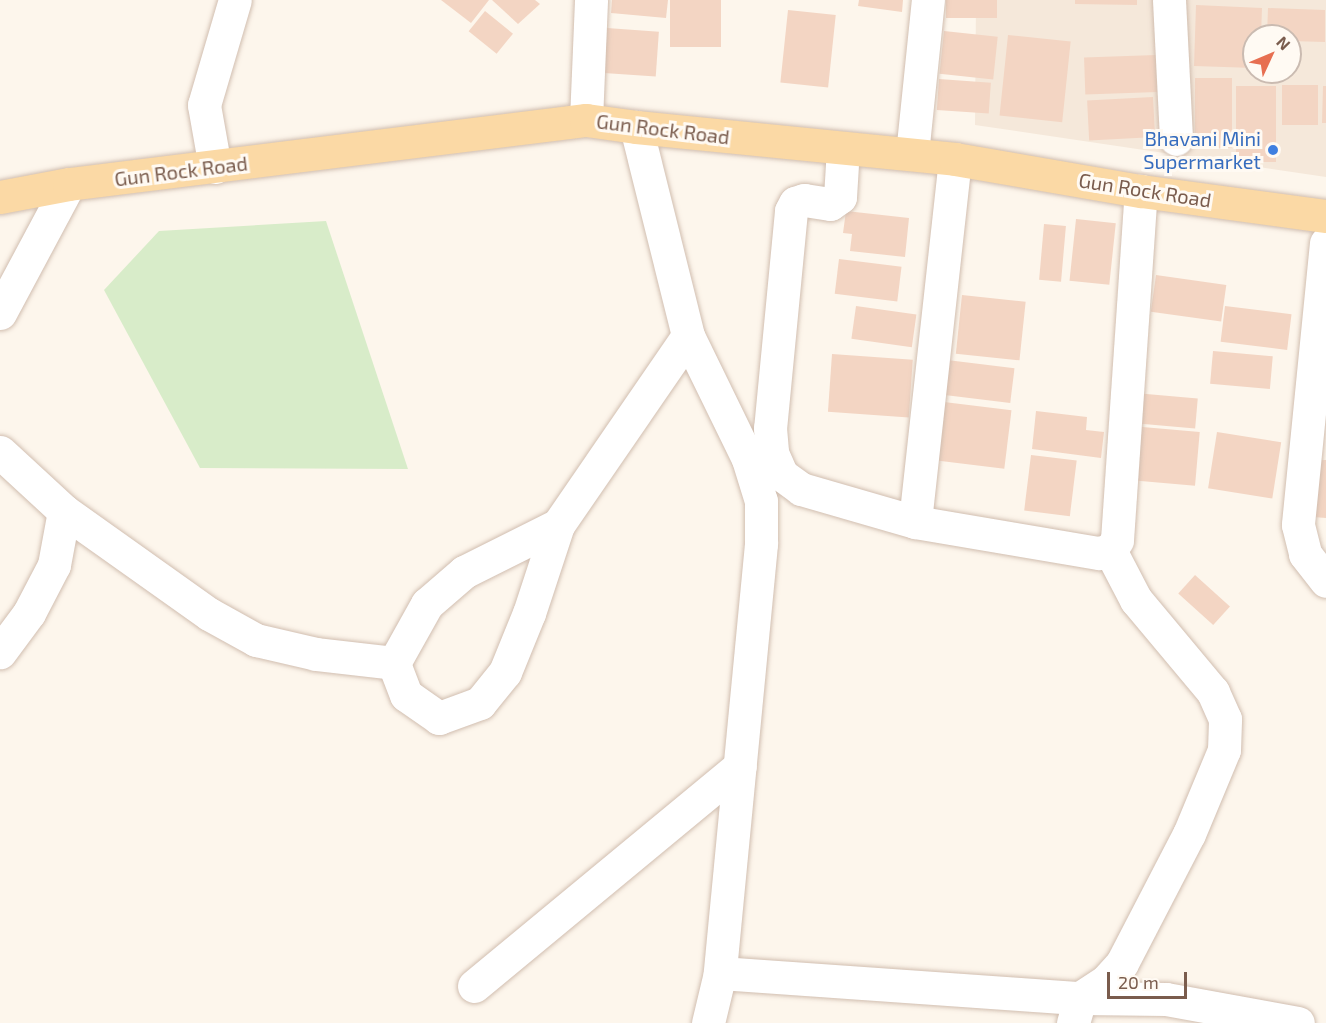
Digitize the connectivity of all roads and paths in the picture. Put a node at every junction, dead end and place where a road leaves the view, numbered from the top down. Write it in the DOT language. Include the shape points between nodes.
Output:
graph roads {
  1 [pos="235,0"];
  2 [pos="591,0"];
  3 [pos="928,0"];
  4 [pos="1169,0"];
  5 [pos="586,120"];
  6 [pos="636,128"];
  7 [pos="1176,139"];
  8 [pos="843,148"];
  9 [pos="912,154"];
  10 [pos="955,159"];
  11 [pos="215,167"];
  12 [pos="69,184"];
  13 [pos="1141,190"];
  14 [pos="0,197"];
  15 [pos="1326,216"];
  16 [pos="1326,243"];
  17 [pos="0,313"];
  18 [pos="688,336"];
  19 [pos="0,452"];
  20 [pos="64,511"];
  21 [pos="915,522"];
  22 [pos="558,525"];
  23 [pos="1110,550"];
  24 [pos="1326,581"];
  25 [pos="0,652"];
  26 [pos="393,663"];
  27 [pos="740,766"];
  28 [pos="720,973"];
  29 [pos="474,986"];
  30 [pos="1076,1010"];
  31 [pos="708,1023"];
  32 [pos="1298,1023"];
  1 -- 11 [label="street" via="204,105"];
  2 -- 5 [label="street"];
  3 -- 9 [label="street"];
  4 -- 7 [label="street"];
  5 -- 6 [label="main road, Gun Rock Road"];
  5 -- 11 [label="main road, Gun Rock Road"];
  6 -- 8 [label="main road, Gun Rock Road"];
  6 -- 18 [label="street"];
  8 -- 9 [label="main road, Gun Rock Road"];
  8 -- 21 [label="street" via="840,197 830,204 804,200 795,203 791,212 770,428 772,453 782,475 801,489"];
  9 -- 10 [label="main road, Gun Rock Road"];
  10 -- 13 [label="main road, Gun Rock Road"];
  10 -- 21 [label="street"];
  11 -- 12 [label="main road, Gun Rock Road"];
  12 -- 14 [label="main road, Gun Rock Road"];
  12 -- 17 [label="street"];
  13 -- 15 [label="main road, Gun Rock Road"];
  13 -- 23 [label="street" via="1117,540"];
  16 -- 24 [label="street" via="1298,525 1305,554"];
  18 -- 22 [label="street"];
  18 -- 27 [label="street" via="748,459 761,501 761,544"];
  19 -- 20 [label="street"];
  20 -- 25 [label="street" via="54,565 29,613"];
  20 -- 26 [label="street" via="209,614 256,640 316,654"];
  21 -- 23 [label="street" via="1099,553"];
  22 -- 26 [label="street" via="464,572 427,604"];
  22 -- 26 [label="street" via="506,672 480,703 439,718 406,695"];
  23 -- 30 [label="street" via="1136,600 1213,692 1225,719 1224,750 1190,834 1122,963"];
  27 -- 28 [label="street"];
  27 -- 29 [label="street"];
  28 -- 30 [label="street"];
  28 -- 31 [label="street"];
  30 -- 32 [label="street" via="1166,999"];
}
